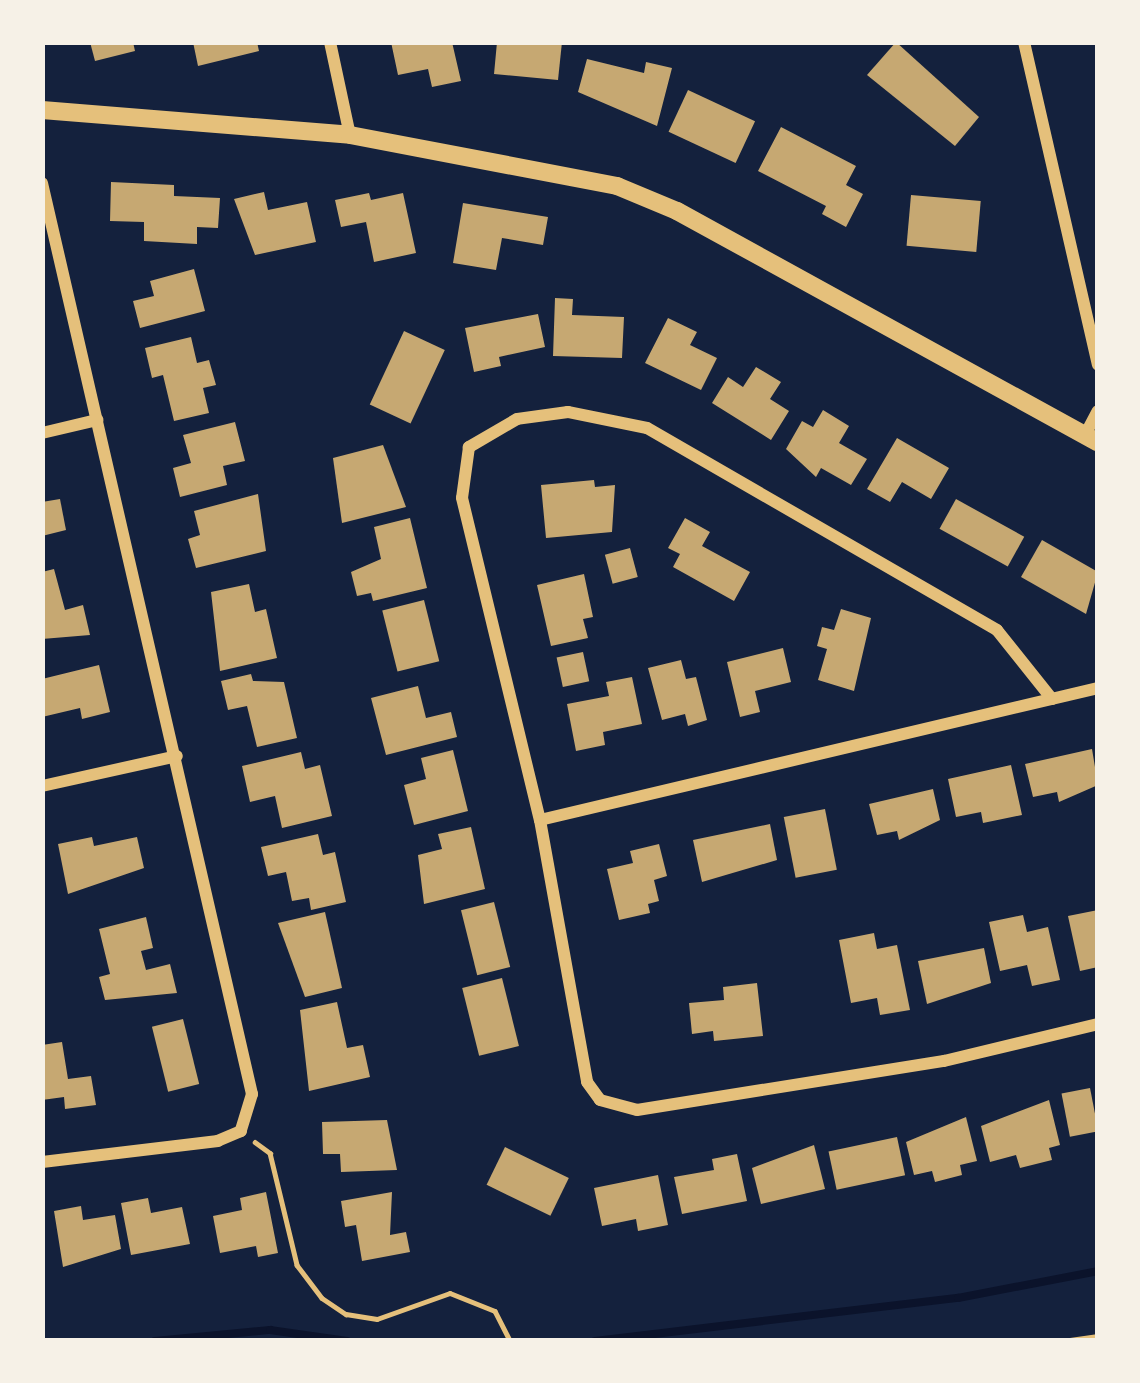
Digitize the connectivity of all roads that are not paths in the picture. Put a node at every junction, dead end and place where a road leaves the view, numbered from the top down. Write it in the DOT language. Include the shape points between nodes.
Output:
graph roads {
  1 [pos="330,42"];
  2 [pos="1024,42"];
  3 [pos="42,110"];
  4 [pos="350,135"];
  5 [pos="42,183"];
  6 [pos="1098,365"];
  7 [pos="1098,411"];
  8 [pos="97,420"];
  9 [pos="42,433"];
  10 [pos="1091,438"];
  11 [pos="1098,688"];
  12 [pos="1052,699"];
  13 [pos="177,756"];
  14 [pos="42,786"];
  15 [pos="540,820"];
  16 [pos="1098,1024"];
  17 [pos="42,1162"];
  1 -- 4 [label="street"];
  2 -- 6 [label="street"];
  3 -- 4 [label="street"];
  4 -- 10 [label="street" via="536,165 637,195"];
  5 -- 8 [label="street"];
  7 -- 10 [label="street"];
  8 -- 9 [label="street"];
  8 -- 13 [label="street"];
  11 -- 12 [label="street"];
  12 -- 15 [label="street"];
  12 -- 15 [label="street" via="997,630 647,428 568,412 517,418 469,447 460,471"];
  13 -- 14 [label="street"];
  13 -- 17 [label="street" via="252,1081 241,1131 206,1144"];
  15 -- 16 [label="street" via="587,1082 599,1100 661,1107 944,1061"];
}
